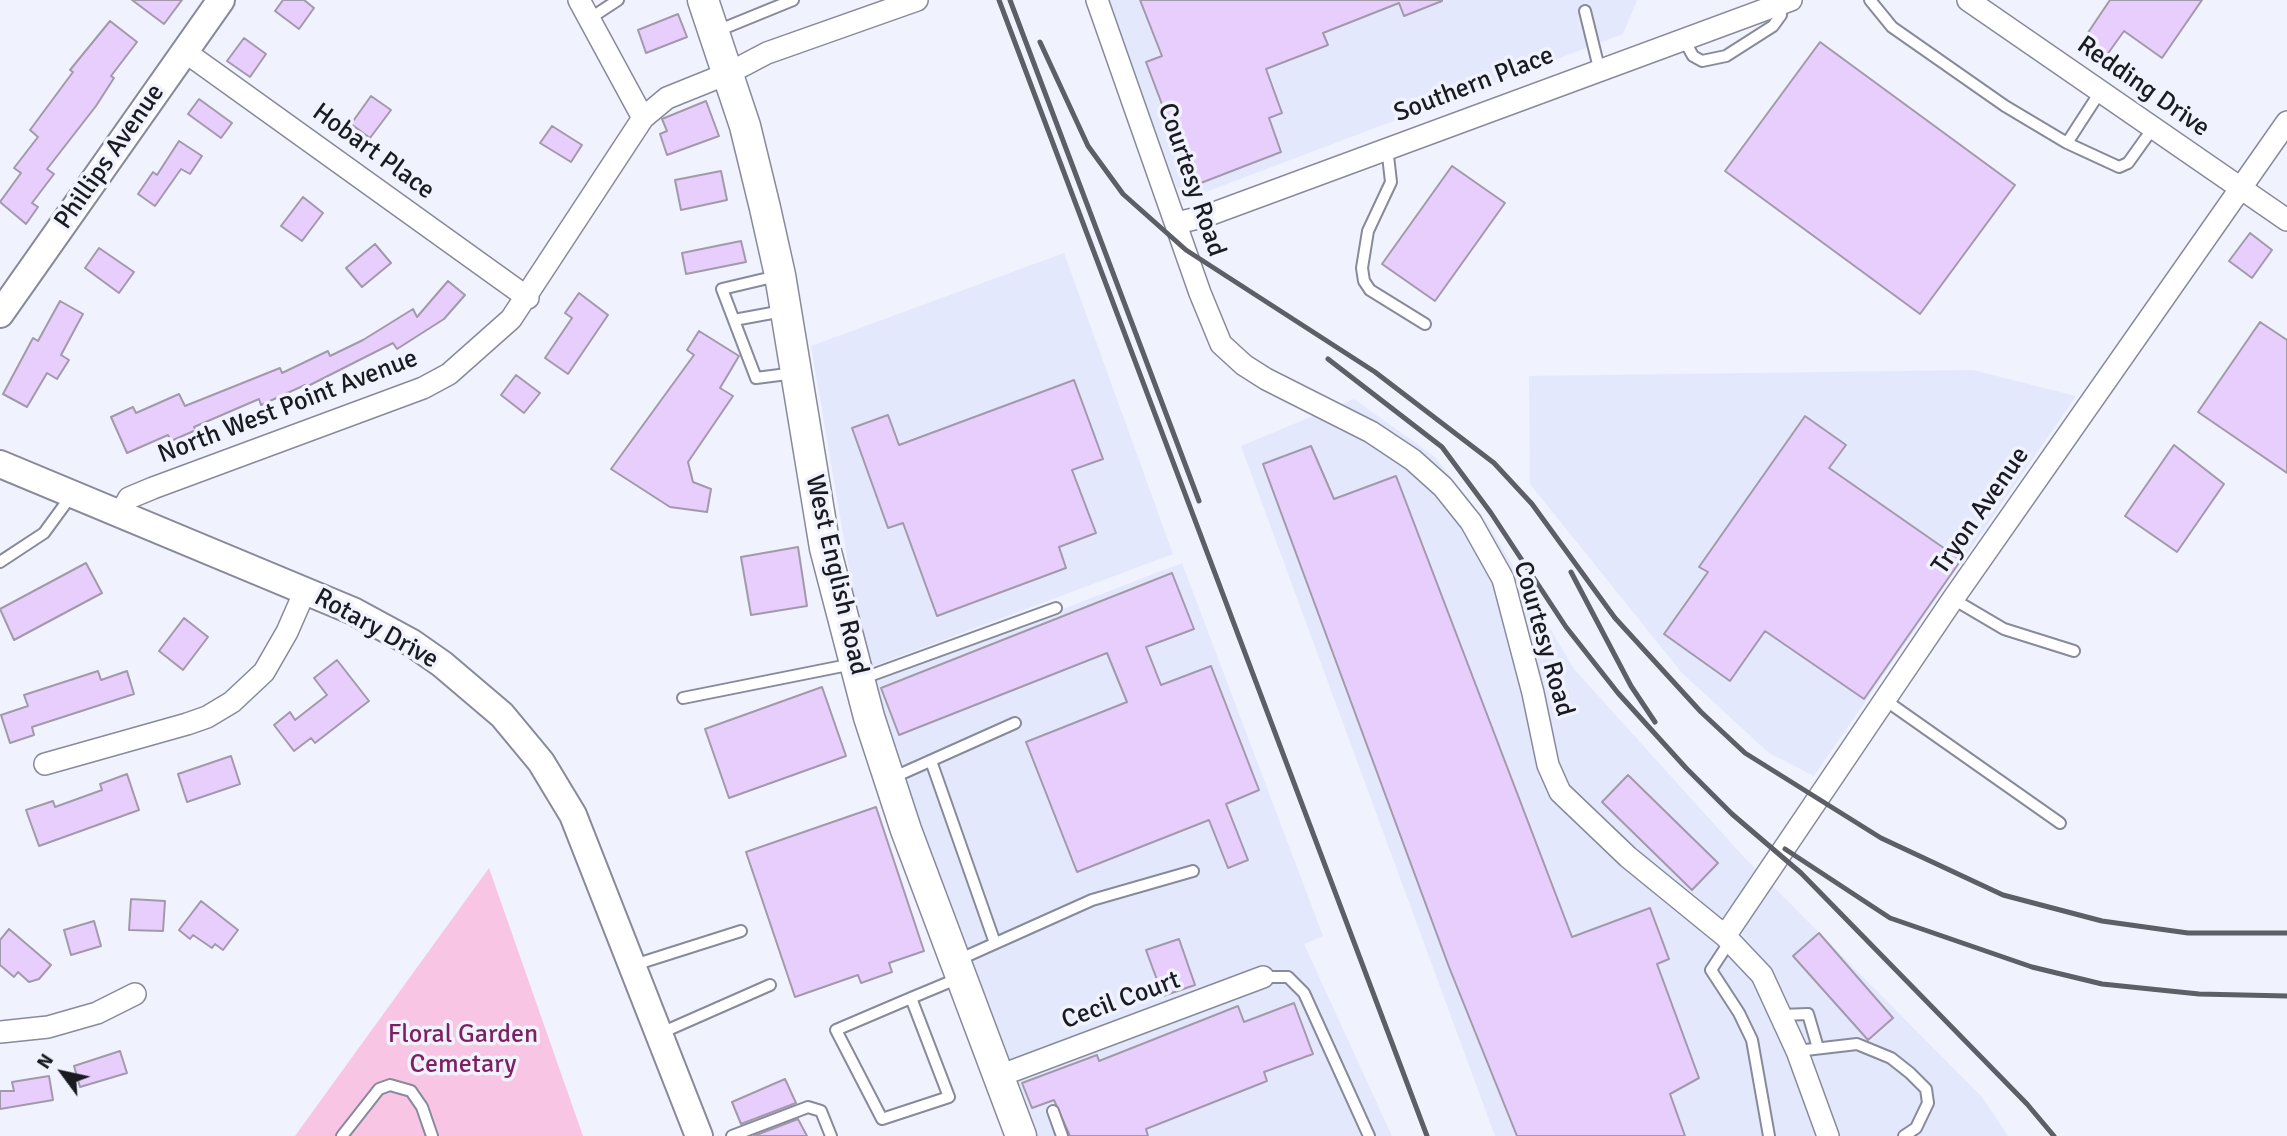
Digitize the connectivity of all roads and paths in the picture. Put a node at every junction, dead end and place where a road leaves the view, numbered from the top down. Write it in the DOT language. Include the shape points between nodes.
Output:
graph roads {
  1 [pos="221,0"];
  2 [pos="618,0"];
  3 [pos="703,0"];
  4 [pos="793,0"];
  5 [pos="917,0"];
  6 [pos="1097,0"];
  7 [pos="1870,0"];
  8 [pos="1968,0"];
  9 [pos="1786,1"];
  10 [pos="584,9"];
  11 [pos="1586,10"];
  12 [pos="1747,15"];
  13 [pos="714,32"];
  14 [pos="1683,38"];
  15 [pos="1755,39"];
  16 [pos="184,51"];
  17 [pos="1599,68"];
  18 [pos="729,73"];
  19 [pos="2100,92"];
  20 [pos="643,118"];
  21 [pos="2287,122"];
  22 [pos="2152,128"];
  23 [pos="2067,143"];
  24 [pos="1388,147"];
  25 [pos="2240,188"];
  26 [pos="2287,220"];
  27 [pos="1177,223"];
  28 [pos="779,275"];
  29 [pos="528,298"];
  30 [pos="2,309"];
  31 [pos="786,311"];
  32 [pos="734,320"];
  33 [pos="1425,324"];
  34 [pos="796,372"];
  35 [pos="0,464"];
  36 [pos="73,493"];
  37 [pos="121,512"];
  38 [pos="0,562"];
  39 [pos="305,590"];
  40 [pos="1953,599"];
  41 [pos="1056,608"];
  42 [pos="2074,651"];
  43 [pos="857,672"];
  44 [pos="683,698"];
  45 [pos="1885,700"];
  46 [pos="1015,723"];
  47 [pos="931,761"];
  48 [pos="45,764"];
  49 [pos="890,779"];
  50 [pos="2060,823"];
  51 [pos="1193,872"];
  52 [pos="741,931"];
  53 [pos="1728,938"];
  54 [pos="996,943"];
  55 [pos="632,965"];
  56 [pos="958,969"];
  57 [pos="1263,977"];
  58 [pos="771,985"];
  59 [pos="135,994"];
  60 [pos="911,998"];
  61 [pos="0,1032"];
  62 [pos="660,1033"];
  63 [pos="1808,1049"];
  64 [pos="999,1076"];
  65 [pos="1053,1111"];
  66 [pos="342,1136"];
  67 [pos="432,1136"];
  68 [pos="699,1136"];
  69 [pos="732,1136"];
  70 [pos="831,1136"];
  71 [pos="1021,1136"];
  72 [pos="1062,1136"];
  73 [pos="1369,1136"];
  74 [pos="1769,1136"];
  75 [pos="1828,1136"];
  76 [pos="1904,1136"];
  1 -- 16 [label="street, Phillips Avenue"];
  2 -- 10 [label="lane"];
  3 -- 13 [label="main road, West English Road"];
  4 -- 13 [label="lane"];
  5 -- 18 [label="street, North West Point Avenue" via="766,52"];
  6 -- 27 [label="street, Courtesy Road"];
  7 -- 23 [label="lane" via="1892,27 2004,106"];
  8 -- 19 [label="street, Redding Drive"];
  9 -- 12 [label="street, Southern Place"];
  9 -- 15 [label="lane" via="1778,20"];
  10 -- 20 [label="street"];
  11 -- 17 [label="lane"];
  12 -- 14 [label="street, Southern Place"];
  12 -- 15 [label="lane"];
  13 -- 18 [label="main road, West English Road"];
  14 -- 15 [label="lane" via="1702,61 1726,56"];
  14 -- 17 [label="street, Southern Place"];
  16 -- 29 [label="street, Hobart Place"];
  16 -- 30 [label="street, Phillips Avenue"];
  17 -- 24 [label="street, Southern Place"];
  18 -- 20 [label="street, North West Point Avenue" via="667,98"];
  18 -- 28 [label="main road, West English Road"];
  19 -- 22 [label="street, Redding Drive"];
  19 -- 23 [label="lane"];
  20 -- 29 [label="street, North West Point Avenue"];
  21 -- 25 [label="street, Tryon Avenue"];
  22 -- 23 [label="lane" via="2128,163 2119,167"];
  22 -- 25 [label="street, Redding Drive"];
  24 -- 27 [label="street, Southern Place"];
  24 -- 33 [label="lane" via="1391,182 1368,231 1364,281 1370,290"];
  25 -- 26 [label="street, Redding Drive"];
  25 -- 40 [label="street, Tryon Avenue"];
  27 -- 53 [label="street, Courtesy Road" via="1221,344 1266,380 1371,432 1413,460 1471,522 1503,579 1548,765 1560,792 1629,857"];
  28 -- 31 [label="main road, West English Road"];
  28 -- 32 [label="lane" via="722,289"];
  29 -- 37 [label="street, North West Point Avenue" via="492,338 449,374 423,388 153,488 129,498"];
  31 -- 32 [label="lane"];
  31 -- 34 [label="main road, West English Road"];
  32 -- 34 [label="lane" via="756,378"];
  34 -- 43 [label="main road, West English Road" via="825,548"];
  35 -- 36 [label="street, Rotary Drive"];
  36 -- 37 [label="street, Rotary Drive"];
  36 -- 38 [label="lane" via="44,533"];
  37 -- 39 [label="street, Rotary Drive"];
  39 -- 48 [label="street" via="264,672 232,702 187,724"];
  39 -- 55 [label="street, Rotary Drive" via="412,643 474,689 520,735 573,815"];
  40 -- 42 [label="lane" via="2004,629"];
  40 -- 45 [label="street, Tryon Avenue"];
  41 -- 43 [label="lane"];
  43 -- 44 [label="lane"];
  43 -- 49 [label="main road, West English Road"];
  45 -- 50 [label="lane"];
  45 -- 53 [label="street, Tryon Avenue"];
  46 -- 47 [label="lane"];
  47 -- 49 [label="lane"];
  47 -- 54 [label="lane"];
  49 -- 56 [label="main road, West English Road"];
  51 -- 54 [label="lane" via="1092,900"];
  52 -- 55 [label="lane"];
  53 -- 63 [label="street, Courtesy Road" via="1762,975 1781,1015"];
  53 -- 74 [label="lane" via="1711,970 1752,1040"];
  54 -- 56 [label="lane"];
  55 -- 62 [label="street, Rotary Drive"];
  56 -- 60 [label="lane"];
  56 -- 64 [label="main road, West English Road"];
  57 -- 64 [label="street, Cecil Court"];
  57 -- 73 [label="lane" via="1288,977 1304,993"];
  58 -- 62 [label="lane"];
  59 -- 61 [label="street" via="97,1013 48,1027"];
  60 -- 60 [label="lane" via="836,1030 882,1119 949,1097"];
  62 -- 68 [label="street, Rotary Drive"];
  63 -- 75 [label="street, Courtesy Road"];
  63 -- 76 [label="lane" via="1857,1044 1891,1058 1910,1073 1926,1089 1928,1103 1916,1128"];
  64 -- 71 [label="main road, West English Road"];
  65 -- 72 [label="lane"];
  66 -- 67 [label="lane" via="379,1089 390,1085 411,1091"];
  69 -- 70 [label="lane" via="807,1107 821,1111"];
}
